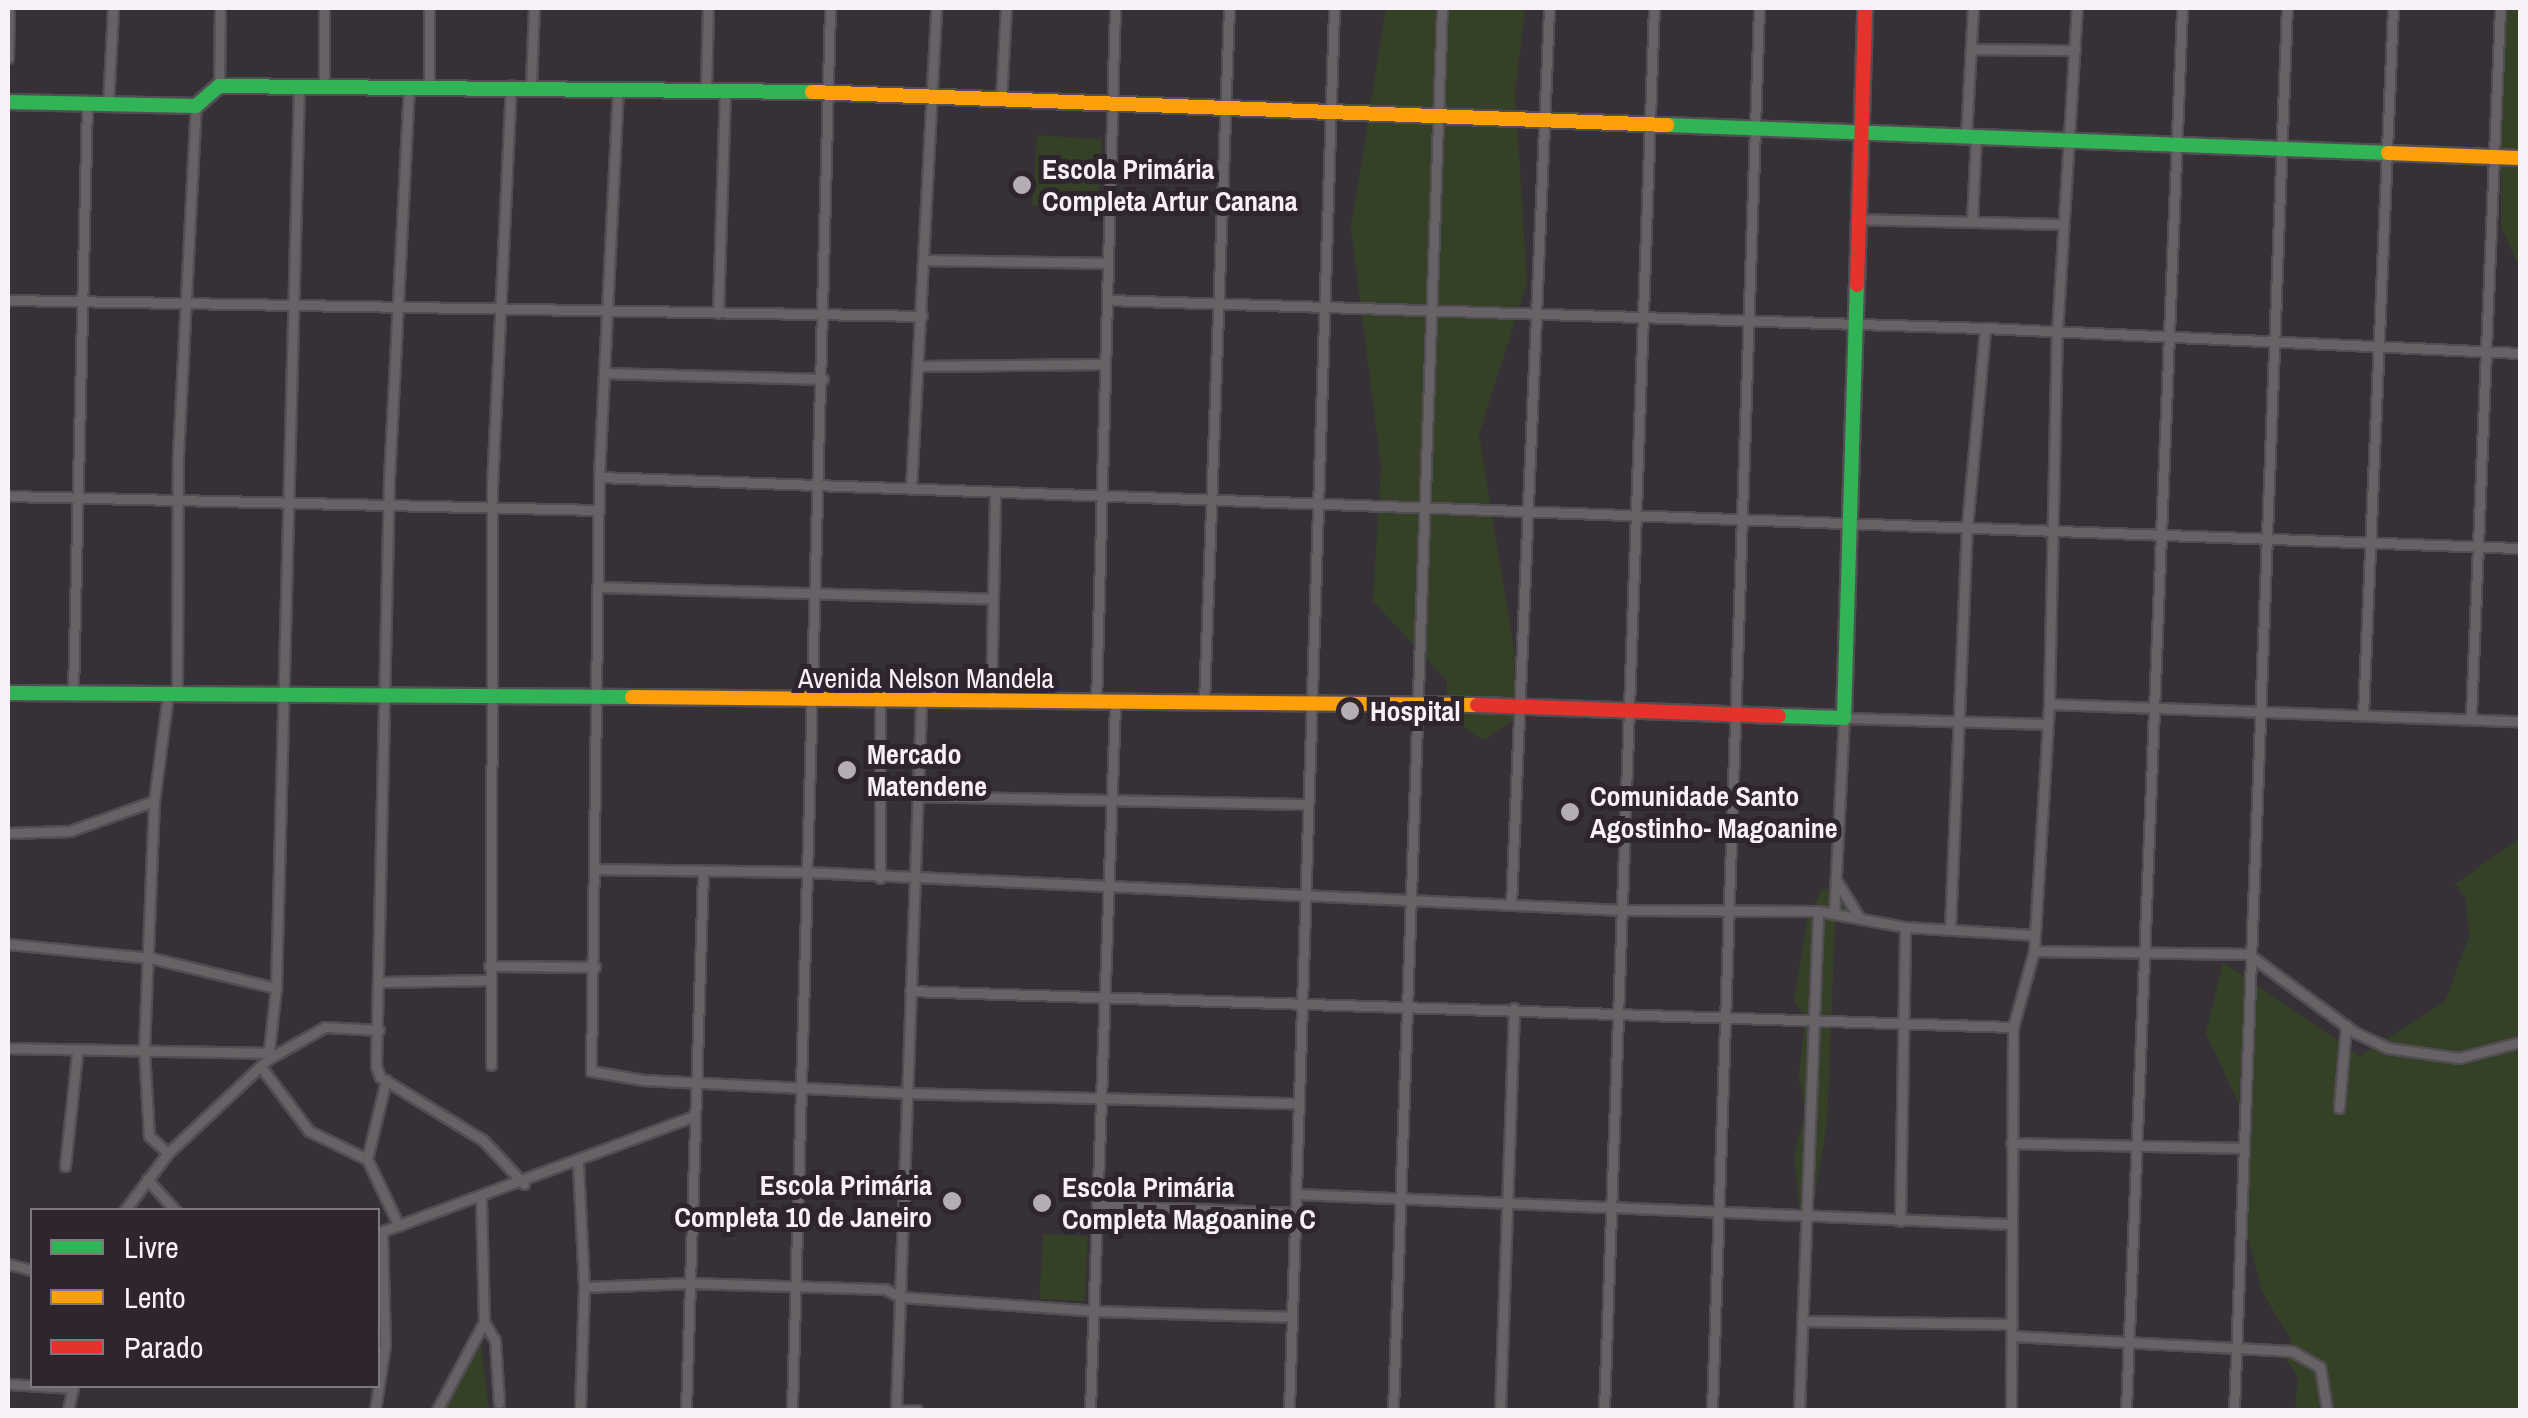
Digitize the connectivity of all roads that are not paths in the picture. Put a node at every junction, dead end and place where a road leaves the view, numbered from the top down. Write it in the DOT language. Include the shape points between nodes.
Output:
graph roads {
  1 [pos="9,8"];
  2 [pos="113,8"];
  3 [pos="220,8"];
  4 [pos="324,8"];
  5 [pos="430,8"];
  6 [pos="534,8"];
  7 [pos="708,8"];
  8 [pos="830,8"];
  9 [pos="936,8"];
  10 [pos="1006,8"];
  11 [pos="1116,8"];
  12 [pos="1228,8"];
  13 [pos="1334,8"];
  14 [pos="1442,8"];
  15 [pos="1549,8"];
  16 [pos="1654,8"];
  17 [pos="1759,8"];
  18 [pos="1866,8"];
  19 [pos="1973,8"];
  20 [pos="2077,8"];
  21 [pos="2182,8"];
  22 [pos="2287,8"];
  23 [pos="2393,8"];
  24 [pos="2500,8"];
  25 [pos="1972,49"];
  26 [pos="2075,50"];
  27 [pos="8,58"];
  28 [pos="409,85"];
  29 [pos="428,85"];
  30 [pos="219,86"];
  31 [pos="511,86"];
  32 [pos="531,86"];
  33 [pos="298,87"];
  34 [pos="324,87"];
  35 [pos="618,87"];
  36 [pos="706,88"];
  37 [pos="725,89"];
  38 [pos="827,93"];
  39 [pos="934,97"];
  40 [pos="1001,100"];
  41 [pos="8,102"];
  42 [pos="87,104"];
  43 [pos="108,104"];
  44 [pos="1114,105"];
  45 [pos="196,106"];
  46 [pos="1224,107"];
  47 [pos="1332,110"];
  48 [pos="1436,112"];
  49 [pos="1545,117"];
  50 [pos="1649,121"];
  51 [pos="1754,126"];
  52 [pos="1859,131"];
  53 [pos="1971,137"];
  54 [pos="2070,138"];
  55 [pos="2175,144"];
  56 [pos="2281,148"];
  57 [pos="2386,151"];
  58 [pos="2494,157"];
  59 [pos="2520,158"];
  60 [pos="1856,219"];
  61 [pos="1972,222"];
  62 [pos="2064,224"];
  63 [pos="926,260"];
  64 [pos="1107,263"];
  65 [pos="8,300"];
  66 [pos="1107,300"];
  67 [pos="81,301"];
  68 [pos="292,302"];
  69 [pos="187,304"];
  70 [pos="1217,304"];
  71 [pos="399,305"];
  72 [pos="1324,306"];
  73 [pos="503,309"];
  74 [pos="1431,309"];
  75 [pos="610,312"];
  76 [pos="718,314"];
  77 [pos="1537,314"];
  78 [pos="824,316"];
  79 [pos="922,316"];
  80 [pos="1641,316"];
  81 [pos="1747,319"];
  82 [pos="1852,326"];
  83 [pos="1985,328"];
  84 [pos="2057,332"];
  85 [pos="2168,338"];
  86 [pos="2274,344"];
  87 [pos="2379,346"];
  88 [pos="2484,352"];
  89 [pos="2520,353"];
  90 [pos="1103,364"];
  91 [pos="919,366"];
  92 [pos="605,373"];
  93 [pos="822,379"];
  94 [pos="599,477"];
  95 [pos="818,484"];
  96 [pos="912,489"];
  97 [pos="994,493"];
  98 [pos="1100,494"];
  99 [pos="8,496"];
  100 [pos="1208,496"];
  101 [pos="76,498"];
  102 [pos="182,498"];
  103 [pos="284,500"];
  104 [pos="1319,501"];
  105 [pos="389,504"];
  106 [pos="1425,506"];
  107 [pos="496,508"];
  108 [pos="1528,509"];
  109 [pos="598,510"];
  110 [pos="1635,511"];
  111 [pos="1740,518"];
  112 [pos="1850,521"];
  113 [pos="1968,528"];
  114 [pos="2054,531"];
  115 [pos="2162,534"];
  116 [pos="2266,537"];
  117 [pos="2368,541"];
  118 [pos="2478,547"];
  119 [pos="2520,548"];
  120 [pos="597,587"];
  121 [pos="815,591"];
  122 [pos="992,599"];
  123 [pos="8,692"];
  124 [pos="73,693"];
  125 [pos="172,695"];
  126 [pos="282,696"];
  127 [pos="495,699"];
  128 [pos="598,699"];
  129 [pos="389,700"];
  130 [pos="810,702"];
  131 [pos="1308,702"];
  132 [pos="991,703"];
  133 [pos="1204,703"];
  134 [pos="880,704"];
  135 [pos="921,704"];
  136 [pos="1096,704"];
  137 [pos="1115,704"];
  138 [pos="1417,704"];
  139 [pos="2048,704"];
  140 [pos="1521,707"];
  141 [pos="2152,708"];
  142 [pos="1629,709"];
  143 [pos="2259,712"];
  144 [pos="1734,713"];
  145 [pos="2362,715"];
  146 [pos="2472,716"];
  147 [pos="1844,718"];
  148 [pos="2520,721"];
  149 [pos="1960,722"];
  150 [pos="2047,724"];
  151 [pos="917,796"];
  152 [pos="1113,800"];
  153 [pos="154,801"];
  154 [pos="1306,804"];
  155 [pos="8,833"];
  156 [pos="596,870"];
  157 [pos="703,871"];
  158 [pos="807,872"];
  159 [pos="880,878"];
  160 [pos="914,878"];
  161 [pos="1834,878"];
  162 [pos="1108,890"];
  163 [pos="1306,895"];
  164 [pos="1410,900"];
  165 [pos="1511,905"];
  166 [pos="1730,909"];
  167 [pos="1622,910"];
  168 [pos="1818,911"];
  169 [pos="1834,914"];
  170 [pos="1860,919"];
  171 [pos="1905,927"];
  172 [pos="1950,928"];
  173 [pos="2034,936"];
  174 [pos="8,944"];
  175 [pos="2034,951"];
  176 [pos="2143,951"];
  177 [pos="2248,954"];
  178 [pos="151,958"];
  179 [pos="490,966"];
  180 [pos="595,967"];
  181 [pos="490,980"];
  182 [pos="381,982"];
  183 [pos="276,988"];
  184 [pos="910,991"];
  185 [pos="1105,994"];
  186 [pos="1304,1002"];
  187 [pos="1406,1004"];
  188 [pos="1514,1008"];
  189 [pos="1617,1017"];
  190 [pos="1726,1022"];
  191 [pos="1813,1023"];
  192 [pos="1901,1025"];
  193 [pos="2346,1026"];
  194 [pos="2013,1027"];
  195 [pos="379,1030"];
  196 [pos="2520,1042"];
  197 [pos="8,1048"];
  198 [pos="144,1050"];
  199 [pos="77,1054"];
  200 [pos="266,1060"];
  201 [pos="491,1065"];
  202 [pos="386,1080"];
  203 [pos="695,1082"];
  204 [pos="802,1086"];
  205 [pos="908,1092"];
  206 [pos="1103,1100"];
  207 [pos="1299,1103"];
  208 [pos="2338,1108"];
  209 [pos="694,1116"];
  210 [pos="2011,1143"];
  211 [pos="2136,1145"];
  212 [pos="2241,1148"];
  213 [pos="168,1154"];
  214 [pos="367,1158"];
  215 [pos="578,1164"];
  216 [pos="64,1166"];
  217 [pos="147,1179"];
  218 [pos="524,1184"];
  219 [pos="1296,1194"];
  220 [pos="481,1198"];
  221 [pos="1399,1200"];
  222 [pos="1506,1203"];
  223 [pos="1097,1205"];
  224 [pos="126,1208"];
  225 [pos="173,1208"];
  226 [pos="1610,1210"];
  227 [pos="1296,1213"];
  228 [pos="1714,1216"];
  229 [pos="1806,1216"];
  230 [pos="1900,1221"];
  231 [pos="2009,1224"];
  232 [pos="399,1226"];
  233 [pos="380,1232"];
  234 [pos="690,1283"];
  235 [pos="796,1286"];
  236 [pos="584,1287"];
  237 [pos="901,1297"];
  238 [pos="1094,1310"];
  239 [pos="1292,1317"];
  240 [pos="1802,1321"];
  241 [pos="484,1322"];
  242 [pos="2012,1324"];
  243 [pos="2013,1336"];
  244 [pos="2126,1341"];
  245 [pos="2234,1343"];
  246 [pos="381,1345"];
  247 [pos="498,1403"];
  248 [pos="437,1410"];
  249 [pos="580,1410"];
  250 [pos="686,1410"];
  251 [pos="792,1410"];
  252 [pos="896,1410"];
  253 [pos="916,1410"];
  254 [pos="1090,1410"];
  255 [pos="1289,1410"];
  256 [pos="1393,1410"];
  257 [pos="1500,1410"];
  258 [pos="1604,1410"];
  259 [pos="1712,1410"];
  260 [pos="1799,1410"];
  261 [pos="2011,1410"];
  262 [pos="2126,1410"];
  263 [pos="2234,1410"];
  264 [pos="2327,1410"];
  1 -- 27 [label="street"];
  2 -- 43 [label="street"];
  3 -- 30 [label="street"];
  4 -- 34 [label="street"];
  5 -- 29 [label="street"];
  6 -- 32 [label="street"];
  7 -- 36 [label="street"];
  8 -- 38 [label="street"];
  9 -- 39 [label="street"];
  10 -- 40 [label="street"];
  11 -- 44 [label="street"];
  12 -- 46 [label="street"];
  13 -- 47 [label="street"];
  14 -- 48 [label="street"];
  15 -- 49 [label="street"];
  16 -- 50 [label="street"];
  17 -- 51 [label="street"];
  18 -- 52 [label="street"];
  19 -- 25 [label="street"];
  20 -- 26 [label="street"];
  21 -- 55 [label="street"];
  22 -- 56 [label="street"];
  23 -- 57 [label="street"];
  24 -- 58 [label="street"];
  25 -- 26 [label="street"];
  25 -- 53 [label="street"];
  26 -- 54 [label="street"];
  28 -- 29 [label="street"];
  28 -- 34 [label="street"];
  28 -- 71 [label="street"];
  29 -- 31 [label="street"];
  30 -- 33 [label="street"];
  30 -- 45 [label="street"];
  31 -- 32 [label="street"];
  31 -- 73 [label="street"];
  32 -- 35 [label="street"];
  33 -- 34 [label="street"];
  33 -- 68 [label="street"];
  35 -- 36 [label="street"];
  35 -- 75 [label="street"];
  36 -- 37 [label="street"];
  37 -- 38 [label="street"];
  37 -- 76 [label="street"];
  38 -- 39 [label="street"];
  38 -- 78 [label="street"];
  39 -- 40 [label="street"];
  39 -- 63 [label="street"];
  40 -- 44 [label="street"];
  41 -- 42 [label="street"];
  42 -- 43 [label="street"];
  42 -- 67 [label="street"];
  43 -- 45 [label="street"];
  44 -- 46 [label="street"];
  44 -- 64 [label="street"];
  45 -- 69 [label="street"];
  46 -- 47 [label="street"];
  46 -- 70 [label="street"];
  47 -- 48 [label="street"];
  47 -- 72 [label="street"];
  48 -- 49 [label="street"];
  48 -- 74 [label="street"];
  49 -- 50 [label="street"];
  49 -- 77 [label="street"];
  50 -- 51 [label="street"];
  50 -- 80 [label="street"];
  51 -- 52 [label="street"];
  51 -- 81 [label="street"];
  52 -- 53 [label="street"];
  52 -- 60 [label="street"];
  53 -- 54 [label="street"];
  53 -- 61 [label="street"];
  54 -- 55 [label="street"];
  54 -- 62 [label="street"];
  55 -- 56 [label="street"];
  55 -- 85 [label="street"];
  56 -- 57 [label="street"];
  56 -- 86 [label="street"];
  57 -- 58 [label="street"];
  57 -- 87 [label="street"];
  58 -- 59 [label="street"];
  58 -- 88 [label="street"];
  60 -- 61 [label="street"];
  60 -- 82 [label="street"];
  61 -- 62 [label="street"];
  62 -- 84 [label="street"];
  63 -- 64 [label="street"];
  63 -- 79 [label="street"];
  64 -- 66 [label="street"];
  65 -- 67 [label="street"];
  66 -- 70 [label="street"];
  66 -- 90 [label="street"];
  67 -- 69 [label="street"];
  67 -- 101 [label="street"];
  68 -- 69 [label="street"];
  68 -- 71 [label="street"];
  68 -- 103 [label="street"];
  69 -- 102 [label="street"];
  70 -- 72 [label="street"];
  70 -- 100 [label="street"];
  71 -- 73 [label="street"];
  71 -- 105 [label="street"];
  72 -- 74 [label="street"];
  72 -- 104 [label="street"];
  73 -- 75 [label="street"];
  73 -- 107 [label="street"];
  74 -- 77 [label="street"];
  74 -- 106 [label="street"];
  75 -- 76 [label="street"];
  75 -- 92 [label="street"];
  76 -- 78 [label="street"];
  77 -- 80 [label="street"];
  77 -- 108 [label="street"];
  78 -- 79 [label="street"];
  78 -- 93 [label="street"];
  79 -- 91 [label="street"];
  80 -- 81 [label="street"];
  80 -- 110 [label="street"];
  81 -- 82 [label="street"];
  81 -- 111 [label="street"];
  82 -- 83 [label="street"];
  82 -- 112 [label="street"];
  83 -- 84 [label="street"];
  83 -- 113 [label="street"];
  84 -- 85 [label="street"];
  84 -- 114 [label="street"];
  85 -- 86 [label="street"];
  85 -- 115 [label="street"];
  86 -- 87 [label="street"];
  86 -- 116 [label="street"];
  87 -- 88 [label="street"];
  87 -- 117 [label="street"];
  88 -- 89 [label="street"];
  88 -- 118 [label="street"];
  90 -- 91 [label="street"];
  90 -- 98 [label="street"];
  91 -- 96 [label="street"];
  92 -- 93 [label="street"];
  92 -- 94 [label="street"];
  93 -- 95 [label="street"];
  94 -- 95 [label="street"];
  94 -- 109 [label="street"];
  95 -- 96 [label="street"];
  95 -- 121 [label="street"];
  96 -- 97 [label="street"];
  97 -- 98 [label="street"];
  97 -- 122 [label="street"];
  98 -- 100 [label="street"];
  98 -- 136 [label="street"];
  99 -- 101 [label="street"];
  100 -- 104 [label="street"];
  100 -- 133 [label="street"];
  101 -- 102 [label="street"];
  101 -- 124 [label="street"];
  102 -- 103 [label="street"];
  102 -- 125 [label="street"];
  103 -- 105 [label="street"];
  103 -- 126 [label="street"];
  104 -- 106 [label="street"];
  104 -- 131 [label="street"];
  105 -- 107 [label="street"];
  105 -- 129 [label="street"];
  106 -- 108 [label="street"];
  106 -- 138 [label="street"];
  107 -- 109 [label="street"];
  107 -- 127 [label="street"];
  108 -- 110 [label="street"];
  108 -- 140 [label="street"];
  109 -- 120 [label="street"];
  110 -- 111 [label="street"];
  110 -- 142 [label="street"];
  111 -- 112 [label="street"];
  111 -- 144 [label="street"];
  112 -- 113 [label="street"];
  112 -- 147 [label="street"];
  113 -- 114 [label="street"];
  113 -- 149 [label="street"];
  114 -- 115 [label="street"];
  114 -- 139 [label="street"];
  115 -- 116 [label="street"];
  115 -- 141 [label="street"];
  116 -- 117 [label="street"];
  116 -- 143 [label="street"];
  117 -- 118 [label="street"];
  117 -- 145 [label="street"];
  118 -- 119 [label="street"];
  118 -- 146 [label="street"];
  120 -- 121 [label="street"];
  120 -- 128 [label="street"];
  121 -- 122 [label="street"];
  121 -- 130 [label="street"];
  122 -- 132 [label="street"];
  123 -- 124 [label="street, Avenida Nelson Mandela"];
  124 -- 125 [label="street, Avenida Nelson Mandela"];
  125 -- 126 [label="street, Avenida Nelson Mandela"];
  125 -- 153 [label="street"];
  126 -- 129 [label="street, Avenida Nelson Mandela"];
  126 -- 183 [label="street"];
  127 -- 128 [label="street, Avenida Nelson Mandela"];
  127 -- 129 [label="street, Avenida Nelson Mandela"];
  127 -- 179 [label="street"];
  128 -- 130 [label="street, Avenida Nelson Mandela"];
  128 -- 156 [label="street"];
  129 -- 182 [label="street"];
  130 -- 134 [label="street, Avenida Nelson Mandela"];
  130 -- 158 [label="street"];
  131 -- 133 [label="street, Avenida Nelson Mandela"];
  131 -- 138 [label="street, Avenida Nelson Mandela"];
  131 -- 154 [label="street"];
  132 -- 135 [label="street, Avenida Nelson Mandela"];
  132 -- 136 [label="street, Avenida Nelson Mandela"];
  133 -- 137 [label="street, Avenida Nelson Mandela"];
  134 -- 135 [label="street, Avenida Nelson Mandela"];
  134 -- 159 [label="street"];
  135 -- 151 [label="street"];
  136 -- 137 [label="street, Avenida Nelson Mandela"];
  137 -- 152 [label="street"];
  138 -- 140 [label="street, Avenida Nelson Mandela"];
  138 -- 164 [label="street"];
  139 -- 141 [label="street"];
  139 -- 150 [label="street"];
  140 -- 142 [label="street, Avenida Nelson Mandela"];
  140 -- 165 [label="street"];
  141 -- 143 [label="street"];
  141 -- 176 [label="street"];
  142 -- 144 [label="street, Avenida Nelson Mandela"];
  142 -- 167 [label="street"];
  143 -- 145 [label="street"];
  143 -- 177 [label="street"];
  144 -- 147 [label="street, Avenida Nelson Mandela"];
  144 -- 166 [label="street"];
  145 -- 146 [label="street"];
  146 -- 148 [label="street"];
  147 -- 149 [label="street"];
  147 -- 161 [label="street"];
  149 -- 150 [label="street"];
  149 -- 172 [label="street"];
  150 -- 173 [label="street"];
  151 -- 152 [label="street"];
  151 -- 160 [label="street"];
  152 -- 154 [label="street"];
  152 -- 162 [label="street"];
  153 -- 155 [label="street" via="70,831"];
  153 -- 178 [label="street"];
  154 -- 163 [label="street"];
  156 -- 157 [label="street"];
  156 -- 180 [label="street"];
  157 -- 158 [label="street"];
  157 -- 203 [label="street"];
  158 -- 159 [label="street"];
  158 -- 204 [label="street"];
  159 -- 160 [label="street"];
  160 -- 162 [label="street"];
  160 -- 184 [label="street"];
  161 -- 169 [label="street"];
  161 -- 170 [label="street"];
  162 -- 163 [label="street"];
  162 -- 185 [label="street"];
  163 -- 164 [label="street"];
  163 -- 186 [label="street"];
  164 -- 165 [label="street"];
  164 -- 187 [label="street"];
  165 -- 167 [label="street"];
  166 -- 167 [label="street"];
  166 -- 168 [label="street"];
  166 -- 190 [label="street"];
  167 -- 189 [label="street"];
  168 -- 169 [label="street"];
  168 -- 191 [label="street"];
  169 -- 170 [label="street"];
  170 -- 171 [label="street"];
  171 -- 172 [label="street"];
  171 -- 192 [label="street"];
  172 -- 173 [label="street"];
  173 -- 175 [label="street"];
  174 -- 178 [label="street"];
  175 -- 176 [label="street"];
  175 -- 194 [label="street"];
  176 -- 177 [label="street"];
  176 -- 211 [label="street"];
  177 -- 193 [label="street"];
  177 -- 212 [label="street"];
  178 -- 183 [label="street"];
  178 -- 198 [label="street"];
  179 -- 180 [label="street"];
  179 -- 181 [label="street"];
  180 -- 203 [label="street" via="591,1071"];
  181 -- 182 [label="street"];
  181 -- 201 [label="street"];
  182 -- 195 [label="street"];
  183 -- 200 [label="street"];
  184 -- 185 [label="street"];
  184 -- 205 [label="street"];
  185 -- 186 [label="street"];
  185 -- 206 [label="street"];
  186 -- 187 [label="street"];
  186 -- 207 [label="street"];
  187 -- 188 [label="street"];
  187 -- 221 [label="street"];
  188 -- 189 [label="street"];
  188 -- 222 [label="street"];
  189 -- 190 [label="street"];
  189 -- 226 [label="street"];
  190 -- 191 [label="street"];
  190 -- 228 [label="street"];
  191 -- 192 [label="street"];
  191 -- 229 [label="street"];
  192 -- 194 [label="street"];
  192 -- 230 [label="street"];
  193 -- 196 [label="street" via="2388,1048 2429,1058 2459,1058"];
  193 -- 208 [label="street"];
  194 -- 210 [label="street"];
  195 -- 200 [label="street" via="325,1027"];
  195 -- 202 [label="street" via="376,1066"];
  197 -- 199 [label="street"];
  198 -- 199 [label="street"];
  198 -- 200 [label="street"];
  198 -- 213 [label="street" via="149,1136"];
  199 -- 216 [label="street"];
  200 -- 213 [label="street"];
  200 -- 214 [label="street" via="309,1131"];
  202 -- 214 [label="street"];
  202 -- 218 [label="street" via="484,1140"];
  203 -- 204 [label="street"];
  203 -- 209 [label="street"];
  204 -- 205 [label="street"];
  204 -- 235 [label="street"];
  205 -- 206 [label="street"];
  205 -- 237 [label="street"];
  206 -- 207 [label="street"];
  206 -- 223 [label="street"];
  207 -- 219 [label="street"];
  209 -- 215 [label="street"];
  209 -- 234 [label="street"];
  210 -- 211 [label="street"];
  210 -- 231 [label="street"];
  211 -- 212 [label="street"];
  211 -- 244 [label="street"];
  212 -- 245 [label="street"];
  213 -- 217 [label="street"];
  214 -- 232 [label="street"];
  215 -- 218 [label="street"];
  215 -- 236 [label="street"];
  217 -- 224 [label="street"];
  217 -- 225 [label="street"];
  218 -- 220 [label="street"];
  219 -- 221 [label="street"];
  219 -- 227 [label="street"];
  220 -- 232 [label="street"];
  220 -- 241 [label="street"];
  221 -- 222 [label="street"];
  221 -- 256 [label="street"];
  222 -- 226 [label="street"];
  222 -- 257 [label="street"];
  223 -- 227 [label="street"];
  223 -- 238 [label="street"];
  226 -- 228 [label="street"];
  226 -- 258 [label="street"];
  227 -- 239 [label="street"];
  228 -- 229 [label="street"];
  228 -- 259 [label="street"];
  229 -- 230 [label="street"];
  229 -- 240 [label="street"];
  230 -- 231 [label="street"];
  231 -- 242 [label="street"];
  232 -- 233 [label="street"];
  233 -- 246 [label="street"];
  234 -- 235 [label="street"];
  234 -- 236 [label="street"];
  234 -- 250 [label="street"];
  235 -- 237 [label="street" via="884,1289"];
  235 -- 251 [label="street"];
  236 -- 249 [label="street"];
  237 -- 238 [label="street"];
  237 -- 252 [label="street"];
  238 -- 239 [label="street"];
  238 -- 254 [label="street"];
  239 -- 255 [label="street"];
  240 -- 242 [label="street"];
  240 -- 260 [label="street"];
  241 -- 247 [label="street" via="495,1340"];
  241 -- 248 [label="street"];
  242 -- 243 [label="street"];
  243 -- 244 [label="street"];
  243 -- 261 [label="street"];
  244 -- 245 [label="street"];
  244 -- 262 [label="street"];
  245 -- 263 [label="street"];
  245 -- 264 [label="street" via="2306,1356 2320,1367"];
  252 -- 253 [label="street"];
}
